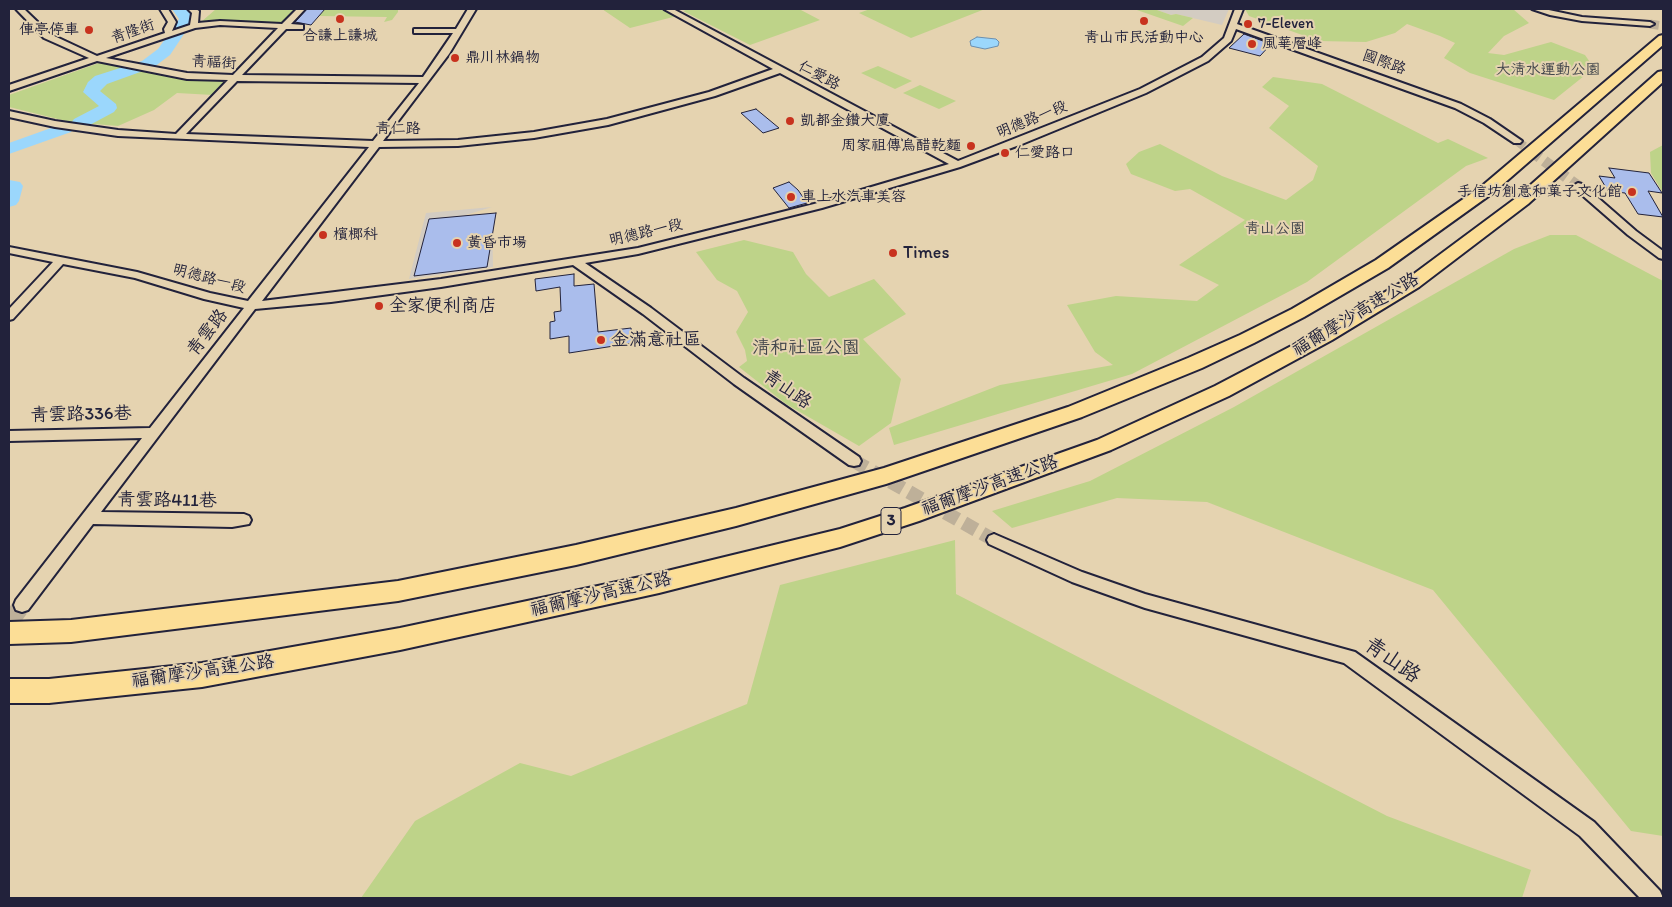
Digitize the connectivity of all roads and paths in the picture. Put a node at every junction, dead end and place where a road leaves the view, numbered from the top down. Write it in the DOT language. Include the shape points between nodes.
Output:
graph roads {
  1 [pos="20,9"];
  2 [pos="164,9"];
  3 [pos="192,9"];
  4 [pos="301,9"];
  5 [pos="472,9"];
  6 [pos="668,9"];
  7 [pos="1239,9"];
  8 [pos="1536,9"];
  9 [pos="1650,24"];
  10 [pos="284,26"];
  11 [pos="1234,26"];
  12 [pos="194,27"];
  13 [pos="300,27"];
  14 [pos="418,31"];
  15 [pos="459,31"];
  16 [pos="170,34"];
  17 [pos="1663,39"];
  18 [pos="97,59"];
  19 [pos="780,70"];
  20 [pos="1663,75"];
  21 [pos="236,78"];
  22 [pos="425,80"];
  23 [pos="9,88"];
  24 [pos="9,114"];
  25 [pos="178,138"];
  26 [pos="1517,142"];
  27 [pos="376,144"];
  28 [pos="957,165"];
  29 [pos="1578,186"];
  30 [pos="9,250"];
  31 [pos="1663,256"];
  32 [pos="61,260"];
  33 [pos="576,262"];
  34 [pos="252,306"];
  35 [pos="9,316"];
  36 [pos="154,433"];
  37 [pos="9,436"];
  38 [pos="854,461"];
  39 [pos="90,518"];
  40 [pos="244,520"];
  41 [pos="994,540"];
  42 [pos="22,605"];
  43 [pos="9,633"];
  44 [pos="9,692"];
  45 [pos="1653,898"];
  1 -- 18 [label="street, 青福街" via="48,36"];
  2 -- 16 [label="street" via="172,22 168,29"];
  3 -- 12 [label="street" via="196,13"];
  4 -- 10 [label="street"];
  5 -- 15 [label="street, 青雲路"];
  6 -- 19 [label="street, 仁愛路"];
  7 -- 11 [label="street, 明德路一段"];
  8 -- 9 [label="street" via="1582,19"];
  10 -- 12 [label="street, 青隆街" via="220,23"];
  10 -- 13 [label="street, 青隆街"];
  10 -- 21 [label="street"];
  11 -- 26 [label="street, 國際路" via="1458,106"];
  11 -- 28 [label="street, 明德路一段" via="1228,39 1205,59 1160,82"];
  12 -- 16 [label="street, 青隆街"];
  14 -- 15 [label="street"];
  15 -- 22 [label="street, 青雲路"];
  16 -- 18 [label="street, 青隆街"];
  17 -- 43 [label="highway, 福爾摩沙高速公路" via="1488,189 1382,264 1247,339 1074,412 886,476 736,517 567,556 398,591 71,631"];
  18 -- 21 [label="street, 青福街" via="187,76"];
  18 -- 23 [label="street, 青隆街"];
  19 -- 27 [label="street, 青仁路" via="741,85 608,122 534,135 458,143"];
  19 -- 28 [label="street, 仁愛路"];
  20 -- 44 [label="highway, 福爾摩沙高速公路 / 3" via="1522,201 1414,282 1325,336 1230,386 1104,445 840,538 650,585 400,640 202,675"];
  21 -- 22 [label="street, 青福街"];
  21 -- 25 [label="street"];
  22 -- 27 [label="street, 青雲路"];
  24 -- 25 [label="street, 青仁路" via="55,124"];
  25 -- 27 [label="street, 青仁路"];
  27 -- 34 [label="street, 青雲路"];
  28 -- 33 [label="street, 明德路一段" via="818,206 638,251"];
  29 -- 31 [label="street"];
  30 -- 32 [label="street, 明德路一段"];
  32 -- 34 [label="street, 明德路一段" via="137,275"];
  32 -- 35 [label="street"];
  33 -- 34 [label="street, 明德路一段" via="382,291"];
  33 -- 38 [label="street, 青山路"];
  34 -- 36 [label="street, 青雲路"];
  36 -- 37 [label="street, 青雲路336巷"];
  36 -- 39 [label="street, 青雲路"];
  39 -- 40 [label="street, 青雲路411巷"];
  39 -- 42 [label="street, 青雲路"];
  41 -- 45 [label="street, 青山路" via="1077,577 1144,601 1349,657 1587,829"];
}
